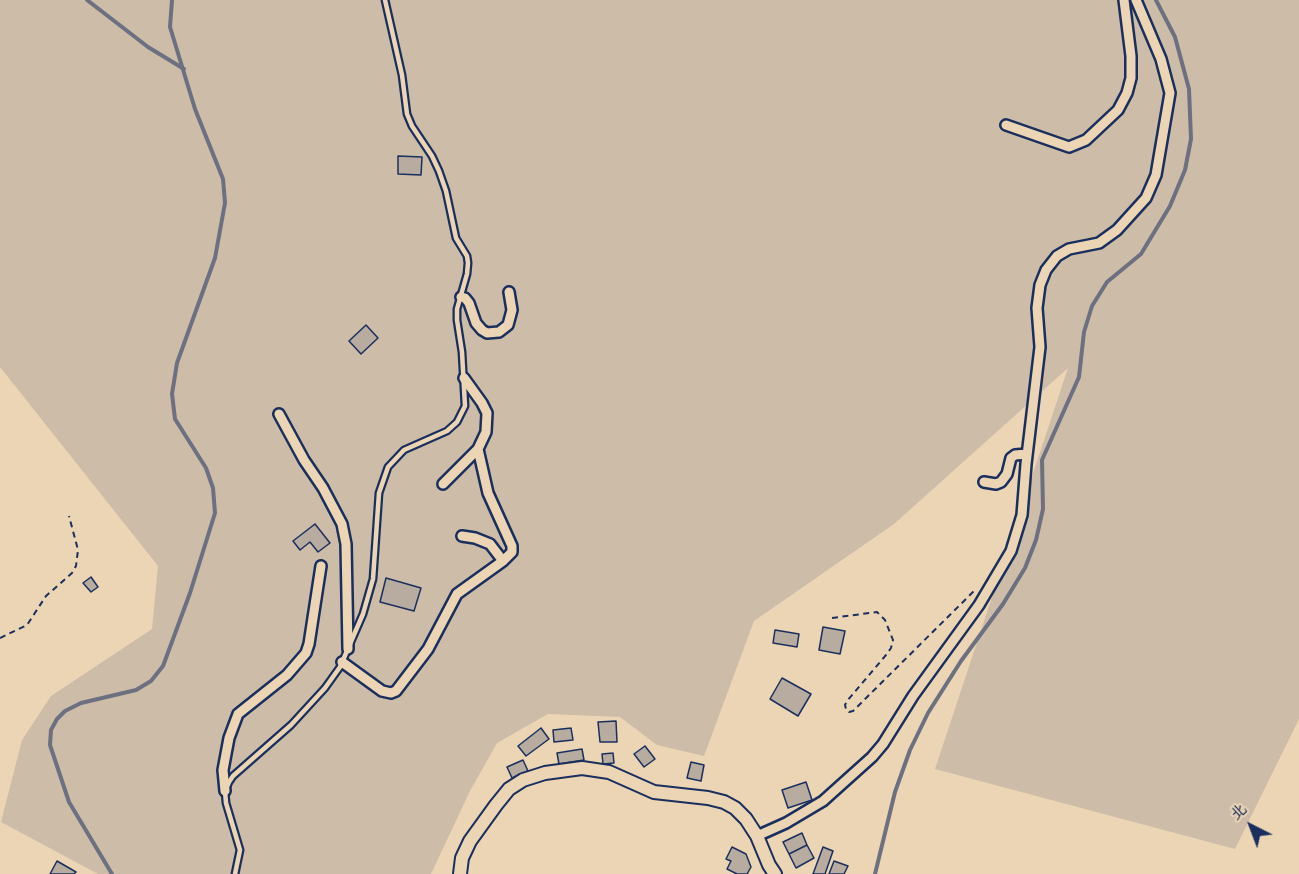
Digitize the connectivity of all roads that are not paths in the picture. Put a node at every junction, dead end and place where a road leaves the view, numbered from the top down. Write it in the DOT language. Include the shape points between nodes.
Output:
graph roads {
  1 [pos="385,0"];
  2 [pos="1124,0"];
  3 [pos="1136,0"];
  4 [pos="1006,125"];
  5 [pos="508,292"];
  6 [pos="460,297"];
  7 [pos="464,378"];
  8 [pos="279,414"];
  9 [pos="478,449"];
  10 [pos="1027,454"];
  11 [pos="984,483"];
  12 [pos="443,484"];
  13 [pos="462,536"];
  14 [pos="503,561"];
  15 [pos="321,566"];
  16 [pos="348,649"];
  17 [pos="342,662"];
  18 [pos="225,791"];
  19 [pos="757,836"];
  20 [pos="235,874"];
  21 [pos="460,874"];
  22 [pos="775,874"];
  1 -- 6 [label="lane" via="407,114 439,171 456,238 467,256 467,274"];
  2 -- 4 [label="street" via="1131,78 1118,110 1086,140 1070,147"];
  3 -- 10 [label="street" via="1161,59 1170,93 1156,175 1146,198 1118,230 1099,243 1069,249 1046,270 1037,308 1040,347"];
  5 -- 6 [label="street" via="512,310 508,325 499,332 482,330 469,303"];
  6 -- 7 [label="lane" via="457,320"];
  7 -- 9 [label="street" via="487,413 486,432"];
  7 -- 16 [label="lane" via="465,406 457,422 440,435 404,450 383,476 373,579"];
  8 -- 16 [label="street" via="342,524 346,544"];
  9 -- 12 [label="street"];
  9 -- 14 [label="street" via="488,493 512,546 512,552"];
  10 -- 11 [label="street" via="1011,458 1007,474 1000,482"];
  10 -- 19 [label="street" via="1022,515 1011,551 979,605 883,744 823,801"];
  13 -- 14 [label="street" via="490,544"];
  14 -- 17 [label="street" via="457,594 428,648 396,691 382,692"];
  15 -- 18 [label="street" via="306,653 287,675 238,714 223,770"];
  16 -- 17 [label="lane"];
  17 -- 18 [label="lane" via="325,688 291,725 233,776"];
  18 -- 20 [label="lane" via="240,850"];
  19 -- 21 [label="street" via="746,819 724,802 654,792 609,772 582,768 545,773 509,789 470,841"];
  19 -- 22 [label="street"];
}
